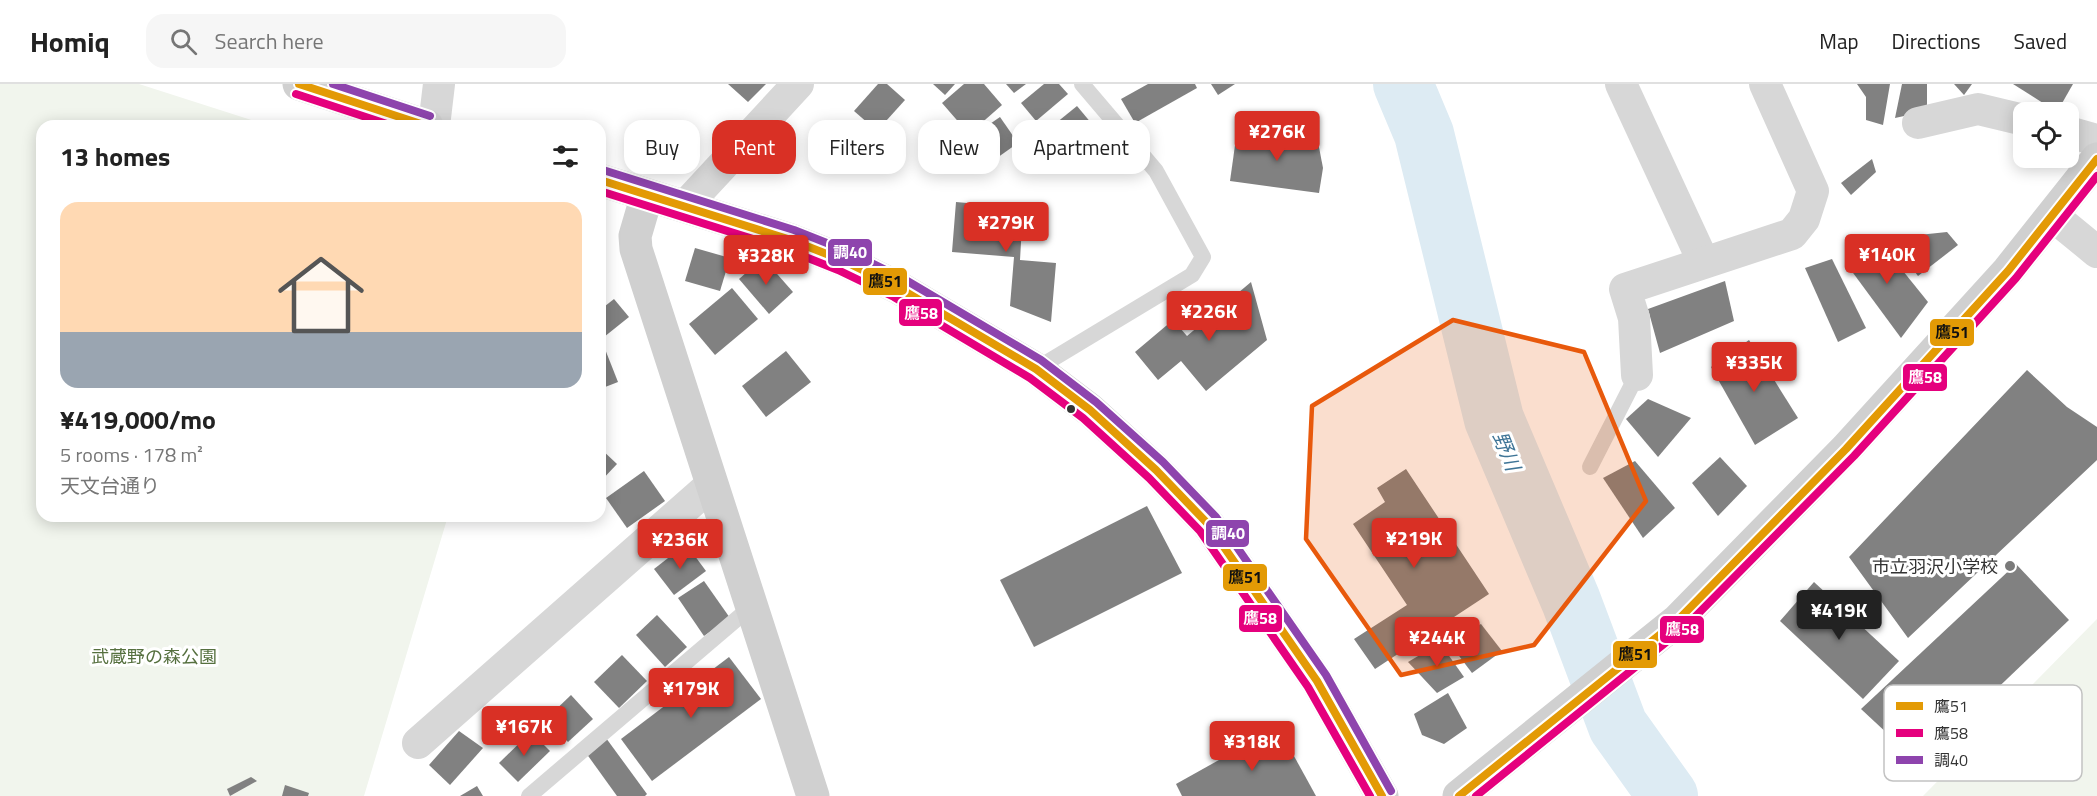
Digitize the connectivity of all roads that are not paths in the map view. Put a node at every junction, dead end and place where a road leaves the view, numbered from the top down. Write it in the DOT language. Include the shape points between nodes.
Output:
graph roads {
  1 [pos="299,84"];
  2 [pos="439,84"];
  3 [pos="798,84"];
  4 [pos="1082,84"];
  5 [pos="1621,84"];
  6 [pos="1765,84"];
  7 [pos="1986,96"];
  8 [pos="2013,113"];
  9 [pos="410,120"];
  10 [pos="435,120"];
  11 [pos="1918,123"];
  12 [pos="2079,135"];
  13 [pos="2097,140"];
  14 [pos="2097,159"];
  15 [pos="606,182"];
  16 [pos="647,195"];
  17 [pos="686,206"];
  18 [pos="2053,216"];
  19 [pos="2097,252"];
  20 [pos="1703,261"];
  21 [pos="1036,369"];
  22 [pos="1636,375"];
  23 [pos="1590,467"];
  24 [pos="711,485"];
  25 [pos="752,606"];
  26 [pos="418,743"];
  27 [pos="530,796"];
  28 [pos="813,796"];
  29 [pos="1382,796"];
  30 [pos="1459,796"];
  1 -- 9 [label="street"];
  2 -- 10 [label="street"];
  3 -- 17 [label="street"];
  4 -- 21 [label="lane" via="1156,171 1203,257 1192,275"];
  5 -- 20 [label="street"];
  6 -- 20 [label="street" via="1813,190 1804,219 1792,234"];
  7 -- 8 [label="street"];
  7 -- 11 [label="street"];
  12 -- 13 [label="street"];
  14 -- 18 [label="street"];
  15 -- 16 [label="street"];
  16 -- 17 [label="street"];
  16 -- 24 [label="street" via="635,236 636,249"];
  17 -- 21 [label="street" via="842,260 899,288"];
  18 -- 19 [label="street"];
  18 -- 30 [label="street" via="1846,449 1665,630"];
  20 -- 22 [label="street" via="1625,289 1634,318"];
  21 -- 29 [label="street" via="1098,417 1208,524 1317,681"];
  22 -- 23 [label="lane"];
  24 -- 25 [label="street"];
  24 -- 26 [label="street"];
  25 -- 27 [label="lane"];
  25 -- 28 [label="street"];
}
